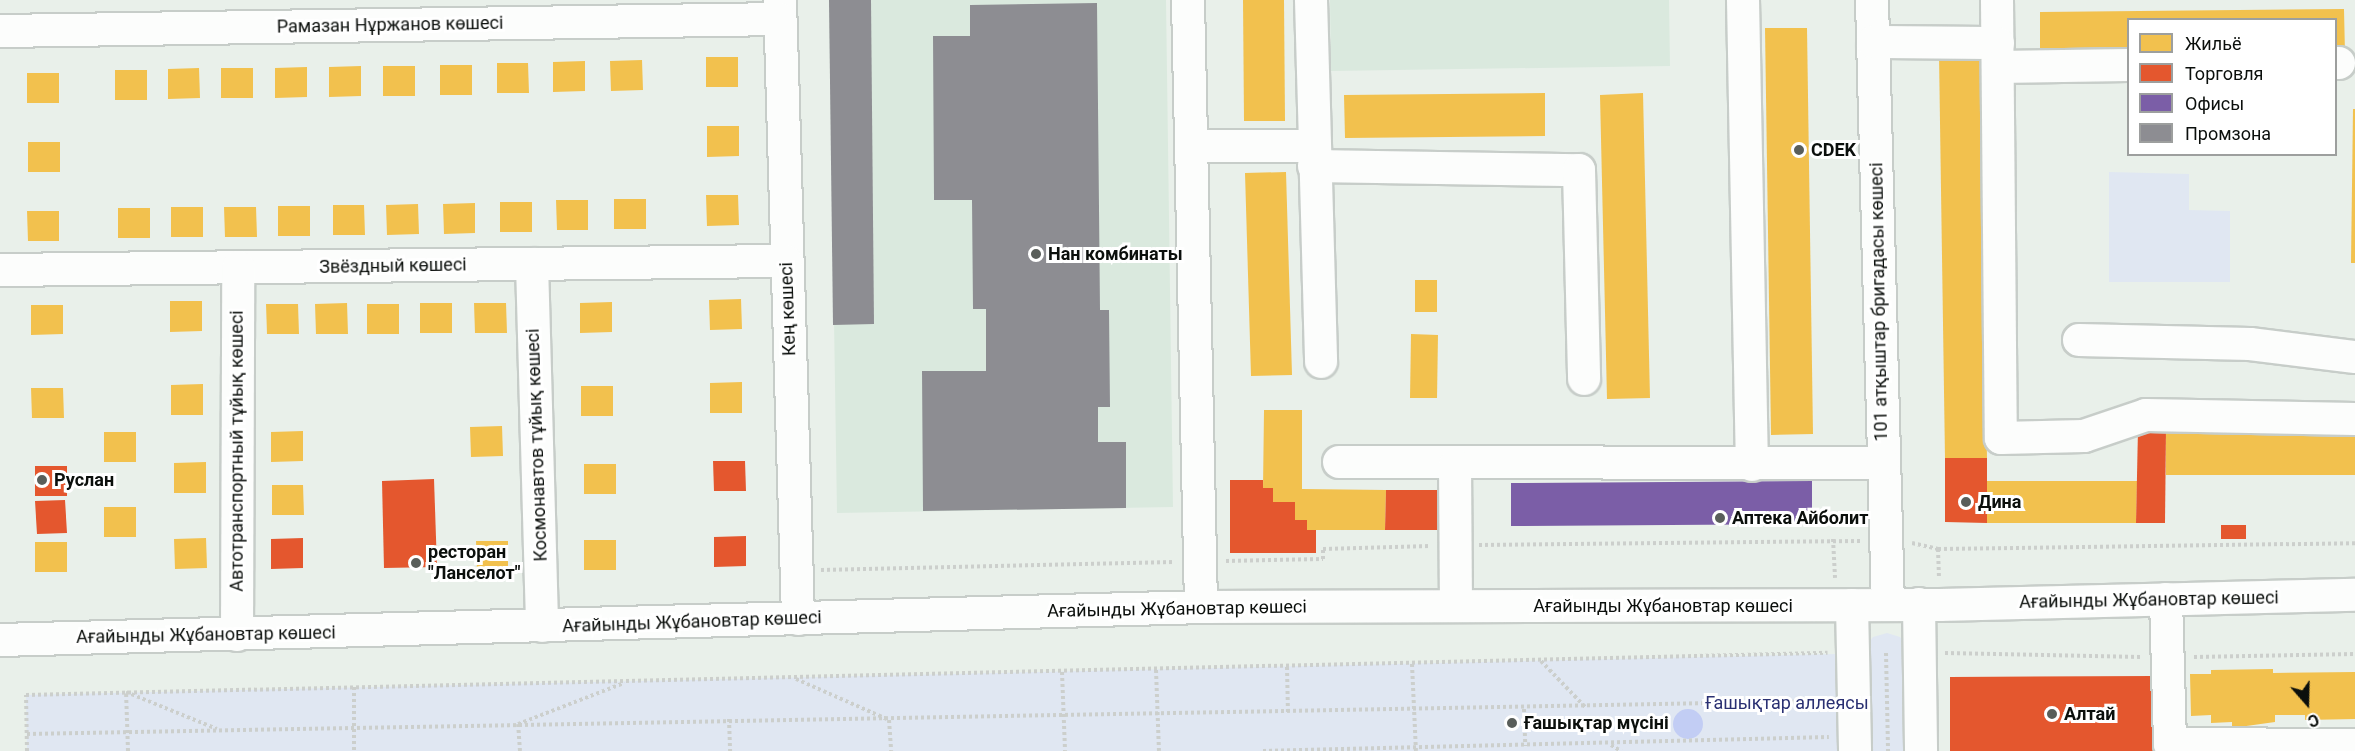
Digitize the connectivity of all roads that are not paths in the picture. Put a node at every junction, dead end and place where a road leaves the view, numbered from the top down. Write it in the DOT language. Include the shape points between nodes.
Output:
graph roads {
  1 [pos="1188,0"];
  2 [pos="1311,0"];
  3 [pos="1743,0"];
  4 [pos="1872,0"];
  5 [pos="1997,0"];
  6 [pos="780,10"];
  7 [pos="0,31"];
  8 [pos="1873,42"];
  9 [pos="1998,55"];
  10 [pos="2127,66"];
  11 [pos="1191,146"];
  12 [pos="1314,156"];
  13 [pos="786,261"];
  14 [pos="532,264"];
  15 [pos="238,267"];
  16 [pos="0,270"];
  17 [pos="2079,340"];
  18 [pos="2355,357"];
  19 [pos="1321,362"];
  20 [pos="1584,379"];
  21 [pos="2355,418"];
  22 [pos="1340,462"];
  23 [pos="1883,464"];
  24 [pos="1455,465"];
  25 [pos="1752,465"];
  26 [pos="2355,595"];
  27 [pos="2166,599"];
  28 [pos="1919,604"];
  29 [pos="1852,605"];
  30 [pos="1888,605"];
  31 [pos="1456,606"];
  32 [pos="1201,607"];
  33 [pos="798,619"];
  34 [pos="542,626"];
  35 [pos="237,635"];
  36 [pos="0,640"];
  37 [pos="1847,744"];
  38 [pos="2355,745"];
  39 [pos="2243,748"];
  40 [pos="1921,751"];
  1 -- 11 [label="street"];
  2 -- 12 [label="street"];
  3 -- 25 [label="street"];
  4 -- 8 [label="street, 101 атқыштар бригадасы көшесі"];
  5 -- 9 [label="street"];
  6 -- 7 [label="street, Рамазан Нұржанов көшесі"];
  6 -- 13 [label="street, Кең көшесі"];
  8 -- 9 [label="street"];
  8 -- 23 [label="street, 101 атқыштар бригадасы көшесі"];
  9 -- 10 [label="street"];
  9 -- 21 [label="street" via="2001,438 2084,436 2146,415"];
  11 -- 12 [label="street"];
  11 -- 32 [label="street"];
  12 -- 19 [label="street"];
  12 -- 20 [label="street" via="1580,170"];
  13 -- 14 [label="street, Звёздный көшесі"];
  13 -- 33 [label="street, Кең көшесі"];
  14 -- 15 [label="street, Звёздный көшесі"];
  14 -- 34 [label="street, Космонавтов тұйық көшесі"];
  15 -- 16 [label="street, Звёздный көшесі"];
  15 -- 35 [label="street, Автотранспортный тұйық көшесі"];
  17 -- 18 [label="street" via="2250,344"];
  22 -- 24 [label="street"];
  23 -- 25 [label="street"];
  23 -- 30 [label="street, 101 атқыштар бригадасы көшесі"];
  24 -- 25 [label="street"];
  24 -- 31 [label="street"];
  26 -- 27 [label="street, Ағайынды Жұбановтар көшесі"];
  27 -- 28 [label="street, Ағайынды Жұбановтар көшесі"];
  27 -- 39 [label="street" via="2170,744"];
  28 -- 30 [label="street, Ағайынды Жұбановтар көшесі"];
  28 -- 40 [label="street"];
  29 -- 30 [label="street, Ағайынды Жұбановтар көшесі"];
  29 -- 31 [label="street, Ағайынды Жұбановтар көшесі"];
  29 -- 37 [label="street"];
  31 -- 32 [label="street, Ағайынды Жұбановтар көшесі"];
  32 -- 33 [label="street, Ағайынды Жұбановтар көшесі"];
  33 -- 34 [label="street, Ағайынды Жұбановтар көшесі"];
  34 -- 35 [label="street, Ағайынды Жұбановтар көшесі"];
  35 -- 36 [label="street, Ағайынды Жұбановтар көшесі"];
  38 -- 39 [label="street"];
}
